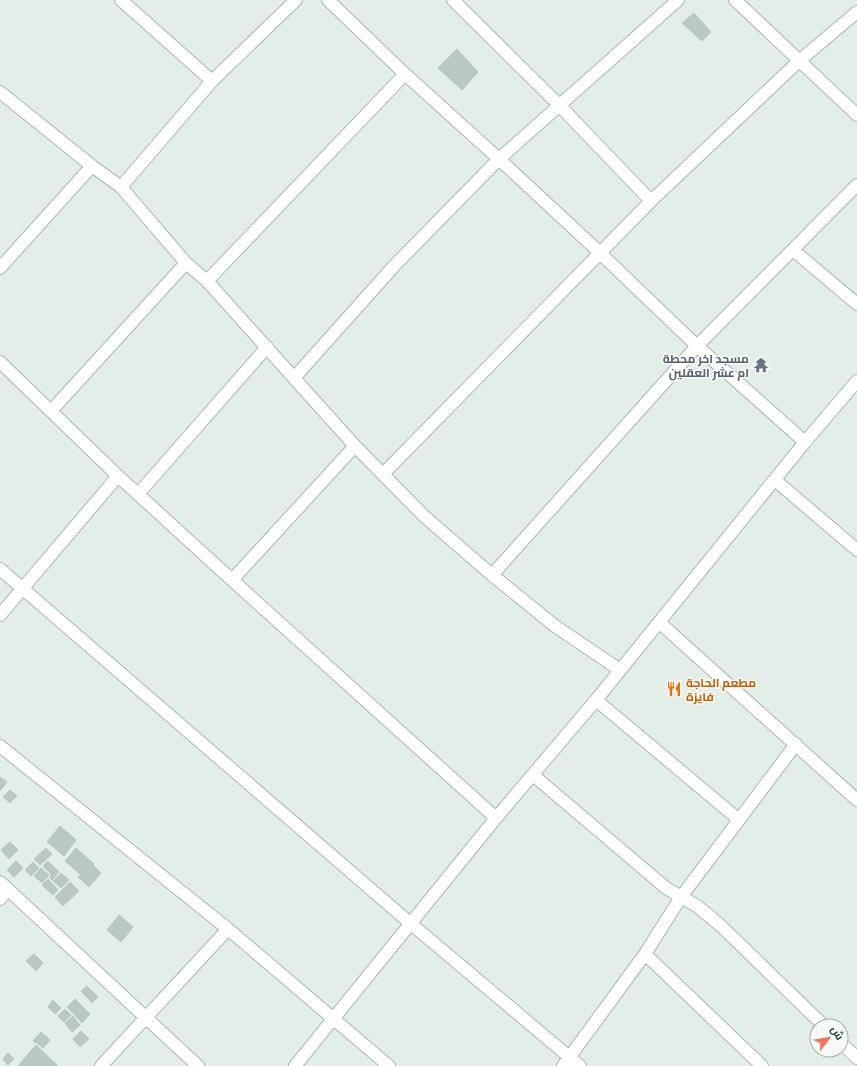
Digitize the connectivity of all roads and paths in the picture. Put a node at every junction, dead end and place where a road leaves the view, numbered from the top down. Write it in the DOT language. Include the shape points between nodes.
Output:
graph roads {
  1 [pos="121,0"];
  2 [pos="296,0"];
  3 [pos="328,0"];
  4 [pos="453,0"];
  5 [pos="678,0"];
  6 [pos="735,0"];
  7 [pos="857,12"];
  8 [pos="799,61"];
  9 [pos="405,74"];
  10 [pos="212,81"];
  11 [pos="0,92"];
  12 [pos="559,105"];
  13 [pos="857,115"];
  14 [pos="499,159"];
  15 [pos="92,166"];
  16 [pos="857,185"];
  17 [pos="121,187"];
  18 [pos="651,201"];
  19 [pos="793,250"];
  20 [pos="600,252"];
  21 [pos="186,263"];
  22 [pos="0,268"];
  23 [pos="207,281"];
  24 [pos="857,304"];
  25 [pos="697,346"];
  26 [pos="267,348"];
  27 [pos="0,362"];
  28 [pos="294,378"];
  29 [pos="857,381"];
  30 [pos="51,411"];
  31 [pos="805,442"];
  32 [pos="355,446"];
  33 [pos="384,474"];
  34 [pos="118,476"];
  35 [pos="775,480"];
  36 [pos="138,494"];
  37 [pos="857,550"];
  38 [pos="0,569"];
  39 [pos="492,575"];
  40 [pos="232,580"];
  41 [pos="23,589"];
  42 [pos="0,615"];
  43 [pos="660,623"];
  44 [pos="620,670"];
  45 [pos="596,700"];
  46 [pos="796,744"];
  47 [pos="0,746"];
  48 [pos="533,775"];
  49 [pos="857,800"];
  50 [pos="496,818"];
  51 [pos="738,819"];
  52 [pos="4,886"];
  53 [pos="681,897"];
  54 [pos="0,899"];
  55 [pos="410,923"];
  56 [pos="228,929"];
  57 [pos="645,954"];
  58 [pos="146,1018"];
  59 [pos="333,1018"];
  60 [pos="816,1018"];
  61 [pos="849,1050"];
  62 [pos="857,1058"];
  63 [pos="567,1061"];
  64 [pos="101,1066"];
  65 [pos="198,1066"];
  66 [pos="295,1066"];
  67 [pos="389,1066"];
  68 [pos="580,1066"];
  69 [pos="762,1066"];
  1 -- 10 [label="street"];
  2 -- 10 [label="street"];
  3 -- 9 [label="street"];
  4 -- 12 [label="street"];
  5 -- 12 [label="street"];
  6 -- 8 [label="street"];
  7 -- 8 [label="street"];
  8 -- 13 [label="street"];
  8 -- 18 [label="street"];
  9 -- 14 [label="street"];
  9 -- 23 [label="street"];
  10 -- 17 [label="street"];
  11 -- 15 [label="street"];
  12 -- 14 [label="street"];
  12 -- 18 [label="street"];
  14 -- 20 [label="street"];
  14 -- 28 [label="street" via="394,266"];
  15 -- 17 [label="street"];
  15 -- 22 [label="street"];
  16 -- 19 [label="street"];
  17 -- 21 [label="street"];
  18 -- 20 [label="street"];
  19 -- 24 [label="street"];
  19 -- 25 [label="street"];
  20 -- 25 [label="street"];
  20 -- 33 [label="street"];
  21 -- 23 [label="street"];
  21 -- 30 [label="street"];
  23 -- 26 [label="street"];
  25 -- 31 [label="street"];
  25 -- 39 [label="street"];
  26 -- 28 [label="street"];
  26 -- 36 [label="street"];
  27 -- 30 [label="street"];
  28 -- 32 [label="street"];
  29 -- 31 [label="street"];
  30 -- 34 [label="street"];
  31 -- 35 [label="street"];
  32 -- 33 [label="street"];
  32 -- 40 [label="street"];
  33 -- 39 [label="street" via="425,517"];
  34 -- 36 [label="street"];
  34 -- 41 [label="street"];
  35 -- 37 [label="street"];
  35 -- 43 [label="street"];
  36 -- 40 [label="street"];
  38 -- 41 [label="street"];
  39 -- 44 [label="street" via="555,626"];
  40 -- 50 [label="street"];
  41 -- 42 [label="street"];
  41 -- 55 [label="street"];
  43 -- 44 [label="street"];
  43 -- 46 [label="street"];
  44 -- 45 [label="street"];
  45 -- 48 [label="street"];
  45 -- 51 [label="street"];
  46 -- 49 [label="street"];
  46 -- 51 [label="street"];
  47 -- 56 [label="street"];
  48 -- 50 [label="street"];
  48 -- 53 [label="street" via="666,888"];
  50 -- 55 [label="street"];
  51 -- 53 [label="street"];
  52 -- 54 [label="street"];
  52 -- 58 [label="street"];
  53 -- 57 [label="street"];
  53 -- 60 [label="street" via="720,925"];
  55 -- 59 [label="street"];
  55 -- 63 [label="street"];
  56 -- 58 [label="street"];
  56 -- 59 [label="street"];
  57 -- 63 [label="street"];
  57 -- 69 [label="street"];
  58 -- 64 [label="street"];
  58 -- 65 [label="street"];
  59 -- 66 [label="street"];
  59 -- 67 [label="street"];
  61 -- 62 [label="street"];
  63 -- 68 [label="street"];
}
